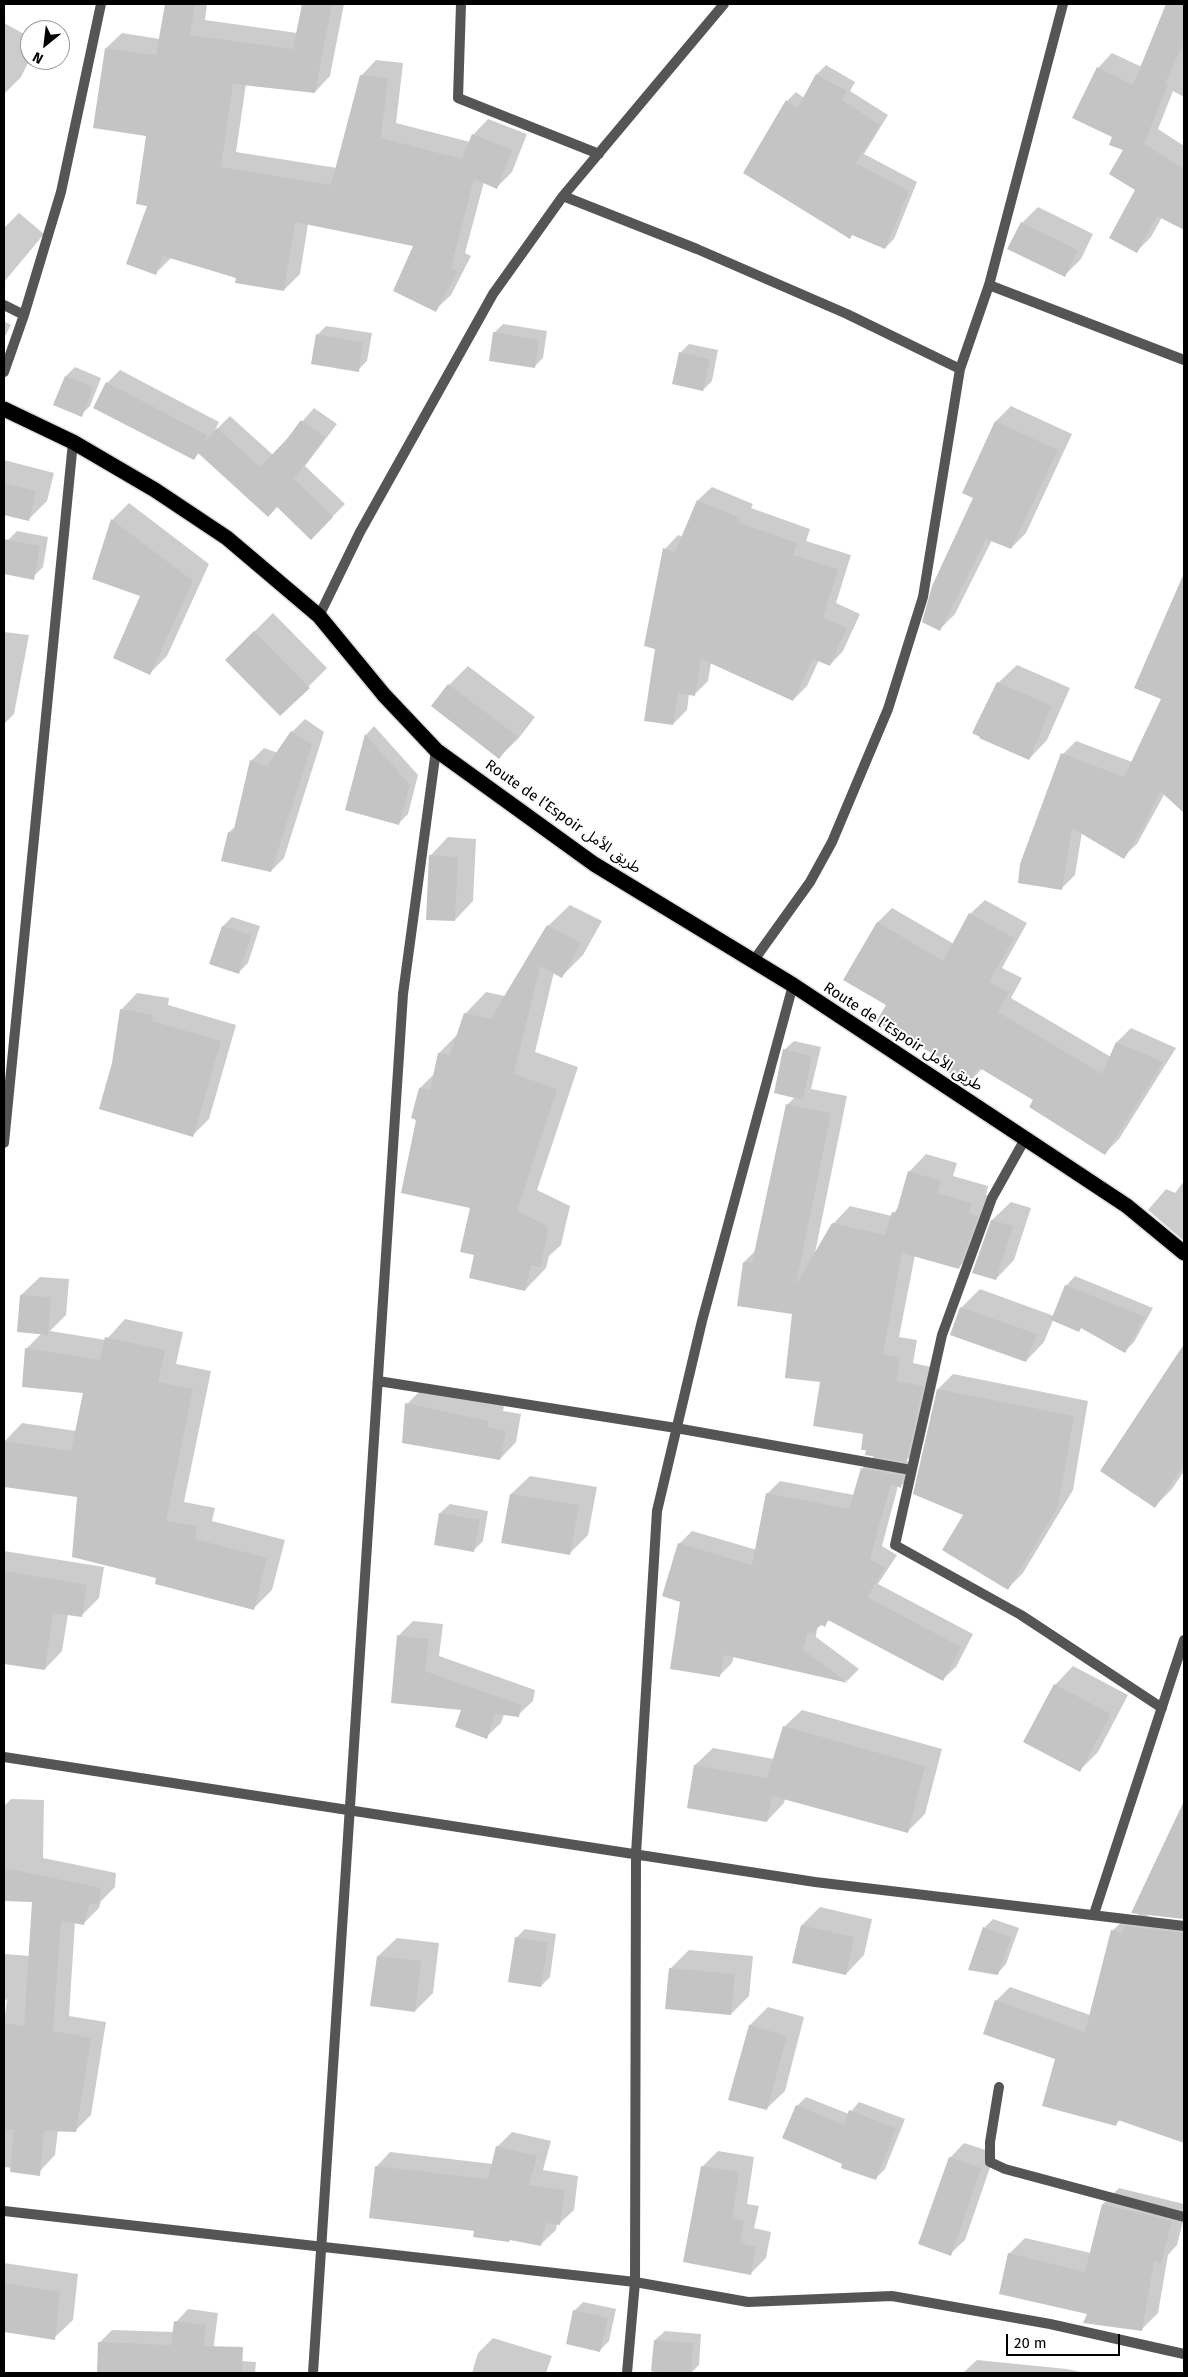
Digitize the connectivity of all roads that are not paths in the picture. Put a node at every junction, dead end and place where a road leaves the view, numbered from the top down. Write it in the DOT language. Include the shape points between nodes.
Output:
graph roads {
  1 [pos="101,4"];
  2 [pos="461,4"];
  3 [pos="724,4"];
  4 [pos="1063,4"];
  5 [pos="599,154"];
  6 [pos="564,196"];
  7 [pos="989,285"];
  8 [pos="4,304"];
  9 [pos="24,315"];
  10 [pos="1184,360"];
  11 [pos="960,370"];
  12 [pos="4,372"];
  13 [pos="4,409"];
  14 [pos="73,442"];
  15 [pos="319,616"];
  16 [pos="436,750"];
  17 [pos="754,960"];
  18 [pos="793,985"];
  19 [pos="1026,1139"];
  20 [pos="4,1143"];
  21 [pos="1184,1254"];
  22 [pos="378,1381"];
  23 [pos="676,1428"];
  24 [pos="911,1470"];
  25 [pos="1184,1640"];
  26 [pos="1162,1708"];
  27 [pos="4,1757"];
  28 [pos="349,1810"];
  29 [pos="636,1854"];
  30 [pos="1094,1914"];
  31 [pos="1184,1926"];
  32 [pos="999,2087"];
  33 [pos="4,2211"];
  34 [pos="1184,2216"];
  35 [pos="321,2245"];
  36 [pos="635,2282"];
  37 [pos="1184,2354"];
  38 [pos="313,2373"];
  39 [pos="627,2373"];
  1 -- 9 [label="street" via="61,192"];
  2 -- 5 [label="street" via="458,98"];
  3 -- 5 [label="street"];
  4 -- 7 [label="street"];
  5 -- 6 [label="street"];
  6 -- 11 [label="street" via="848,314"];
  6 -- 15 [label="street" via="492,294 360,532"];
  7 -- 10 [label="street"];
  7 -- 11 [label="street"];
  8 -- 9 [label="street"];
  9 -- 12 [label="street"];
  11 -- 17 [label="street" via="922,597 888,708 832,842 810,882"];
  13 -- 14 [label="highway, Route de l’Espoir طريق الأمل"];
  14 -- 15 [label="highway, Route de l’Espoir طريق الأمل" via="156,490 228,538"];
  14 -- 20 [label="street"];
  15 -- 16 [label="highway, Route de l’Espoir طريق الأمل" via="384,695"];
  16 -- 17 [label="highway, Route de l’Espoir طريق الأمل" via="594,864"];
  16 -- 22 [label="street" via="403,994"];
  17 -- 18 [label="highway, Route de l’Espoir طريق الأمل"];
  18 -- 19 [label="highway, Route de l’Espoir طريق الأمل"];
  18 -- 23 [label="street"];
  19 -- 21 [label="highway, Route de l’Espoir طريق الأمل" via="1127,1206"];
  19 -- 24 [label="street" via="992,1198 942,1335"];
  22 -- 23 [label="street"];
  22 -- 28 [label="street"];
  23 -- 24 [label="street"];
  23 -- 29 [label="street" via="657,1511"];
  24 -- 26 [label="street" via="895,1545 1021,1615"];
  25 -- 26 [label="street"];
  26 -- 30 [label="street"];
  27 -- 28 [label="street"];
  28 -- 29 [label="street"];
  28 -- 35 [label="street"];
  29 -- 30 [label="street" via="815,1882"];
  29 -- 36 [label="street"];
  30 -- 31 [label="street"];
  32 -- 34 [label="street" via="990,2162 1005,2170"];
  33 -- 35 [label="street"];
  35 -- 36 [label="street"];
  35 -- 38 [label="street"];
  36 -- 37 [label="street" via="748,2302 892,2296 1050,2324"];
  36 -- 39 [label="street"];
}
